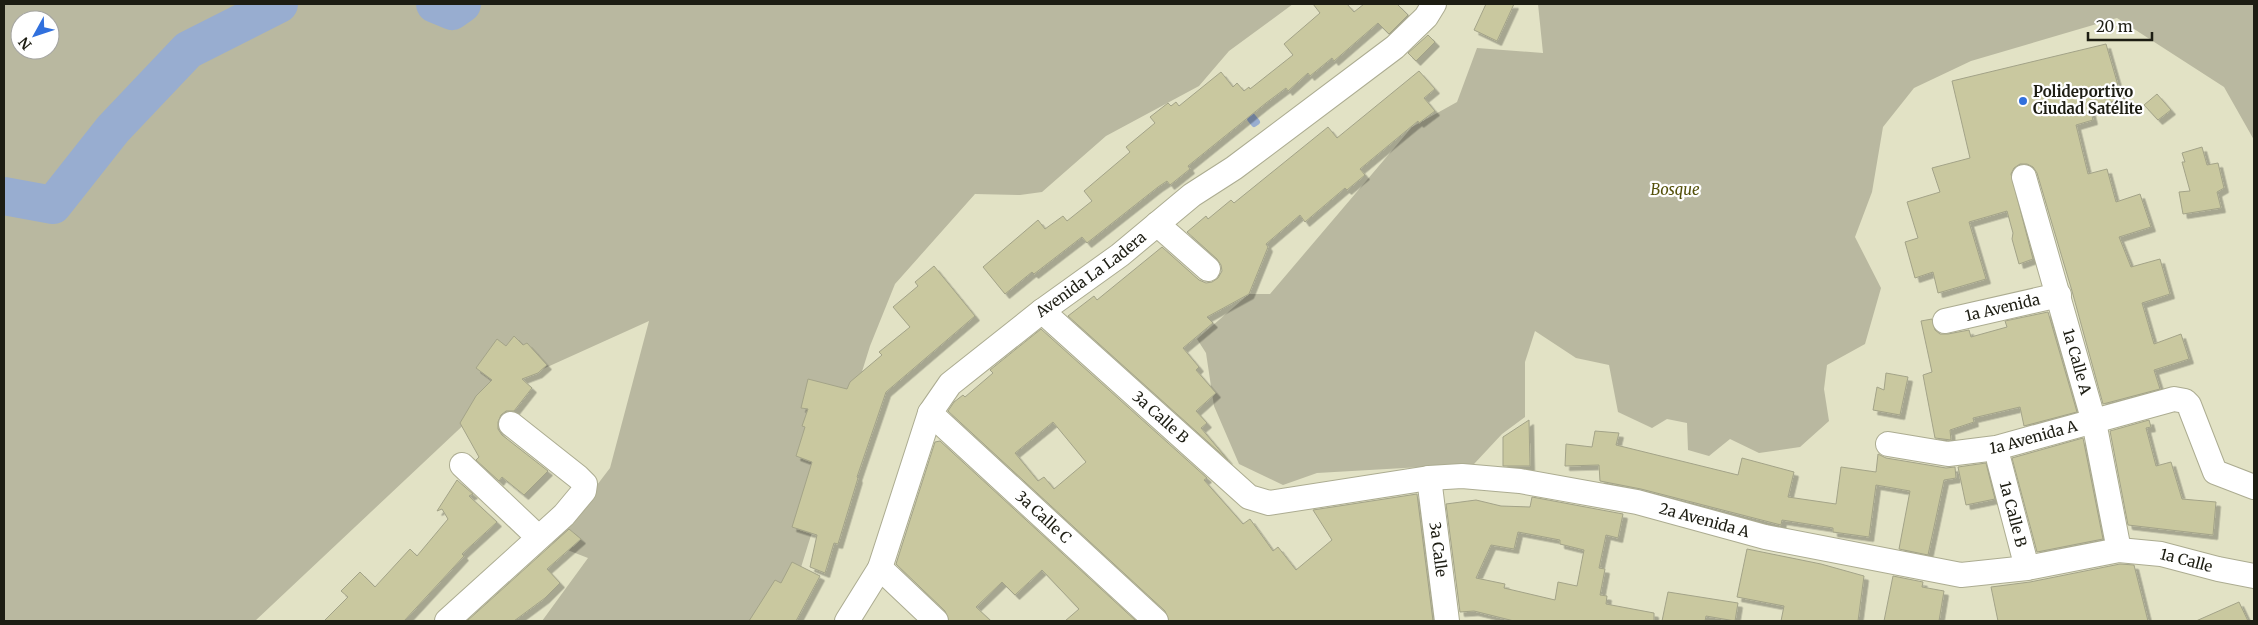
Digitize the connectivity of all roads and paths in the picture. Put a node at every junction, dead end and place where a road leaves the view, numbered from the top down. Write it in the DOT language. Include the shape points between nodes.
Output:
graph roads {
  1 [pos="1434,4"];
  2 [pos="2024,177"];
  3 [pos="1157,224"];
  4 [pos="1208,269"];
  5 [pos="2059,295"];
  6 [pos="1042,311"];
  7 [pos="1945,321"];
  8 [pos="930,413"];
  9 [pos="2094,422"];
  10 [pos="511,424"];
  11 [pos="1888,444"];
  12 [pos="1999,461"];
  13 [pos="462,465"];
  14 [pos="1429,478"];
  15 [pos="2254,487"];
  16 [pos="1288,501"];
  17 [pos="538,537"];
  18 [pos="2119,550"];
  19 [pos="880,568"];
  20 [pos="2027,568"];
  21 [pos="2254,576"];
  22 [pos="447,621"];
  23 [pos="847,621"];
  24 [pos="936,621"];
  25 [pos="1156,621"];
  26 [pos="1447,621"];
  1 -- 3 [label="street, Avenida La Ladera" via="1426,17 1395,47"];
  2 -- 5 [label="street, 1a Calle A"];
  3 -- 4 [label="street"];
  3 -- 6 [label="street, Avenida La Ladera"];
  5 -- 7 [label="street, 1a Avenida"];
  5 -- 9 [label="street, 1a Calle A"];
  6 -- 8 [label="street, Avenida La Ladera" via="950,384"];
  6 -- 16 [label="street, 3a Calle B" via="1249,497 1269,503"];
  8 -- 19 [label="street, Avenida La Ladera"];
  8 -- 25 [label="street, 3a Calle C"];
  9 -- 11 [label="street, 1a Avenida A" via="1996,448 1948,454"];
  9 -- 15 [label="street, 1a Avenida A" via="2174,399 2185,401 2215,472"];
  9 -- 18 [label="street, 1a Calle A"];
  10 -- 17 [label="street" via="585,484 584,491 564,515"];
  12 -- 20 [label="street, 1a Calle B"];
  13 -- 17 [label="street"];
  14 -- 16 [label="street, 2a Avenida A"];
  14 -- 20 [label="street, 2a Avenida A" via="1462,476 1520,481 1637,502 1765,537 1961,575"];
  14 -- 26 [label="street, 3a Calle"];
  17 -- 22 [label="street"];
  18 -- 20 [label="street, 2a Avenida A"];
  18 -- 21 [label="street, 1a Calle" via="2161,554"];
  19 -- 23 [label="street, Avenida La Ladera"];
  19 -- 24 [label="street"];
}
